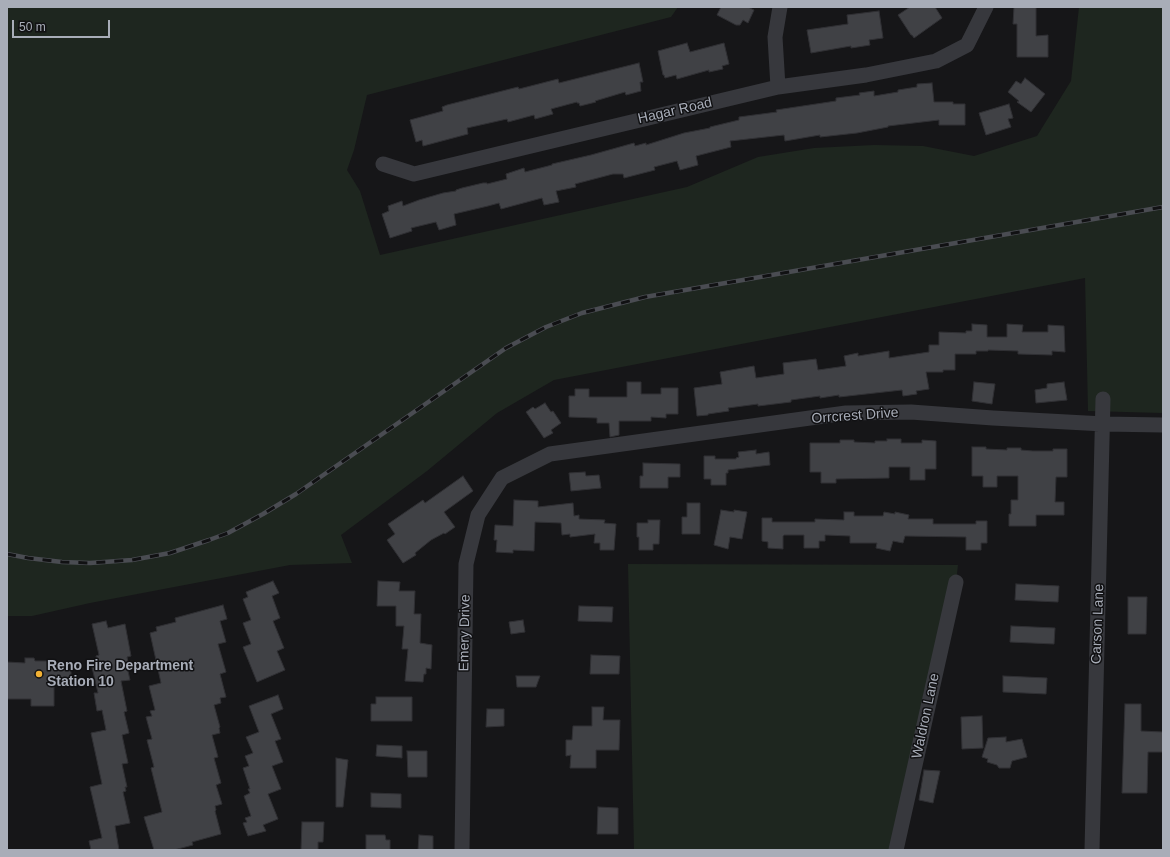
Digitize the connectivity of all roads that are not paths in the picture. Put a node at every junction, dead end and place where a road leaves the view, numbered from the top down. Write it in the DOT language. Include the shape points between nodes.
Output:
graph roads {
  1 [pos="780,7"];
  2 [pos="986,7"];
  3 [pos="778,87"];
  4 [pos="383,164"];
  5 [pos="1103,399"];
  6 [pos="1104,424"];
  7 [pos="1163,425"];
  8 [pos="550,454"];
  9 [pos="956,582"];
  10 [pos="462,850"];
  11 [pos="896,850"];
  12 [pos="1092,850"];
  1 -- 3 [label="street" via="775,37"];
  2 -- 3 [label="street, Hagar Road" via="967,45 936,61 866,75"];
  3 -- 4 [label="street, Hagar Road" via="414,174"];
  5 -- 6 [label="street, Carson Lane"];
  6 -- 7 [label="street, Orrcrest Drive"];
  6 -- 8 [label="street, Orrcrest Drive" via="911,412 846,413"];
  6 -- 12 [label="street, Carson Lane"];
  8 -- 10 [label="street, Emery Drive" via="502,478 478,515 466,564"];
  9 -- 11 [label="street, Waldron Lane"];
}
